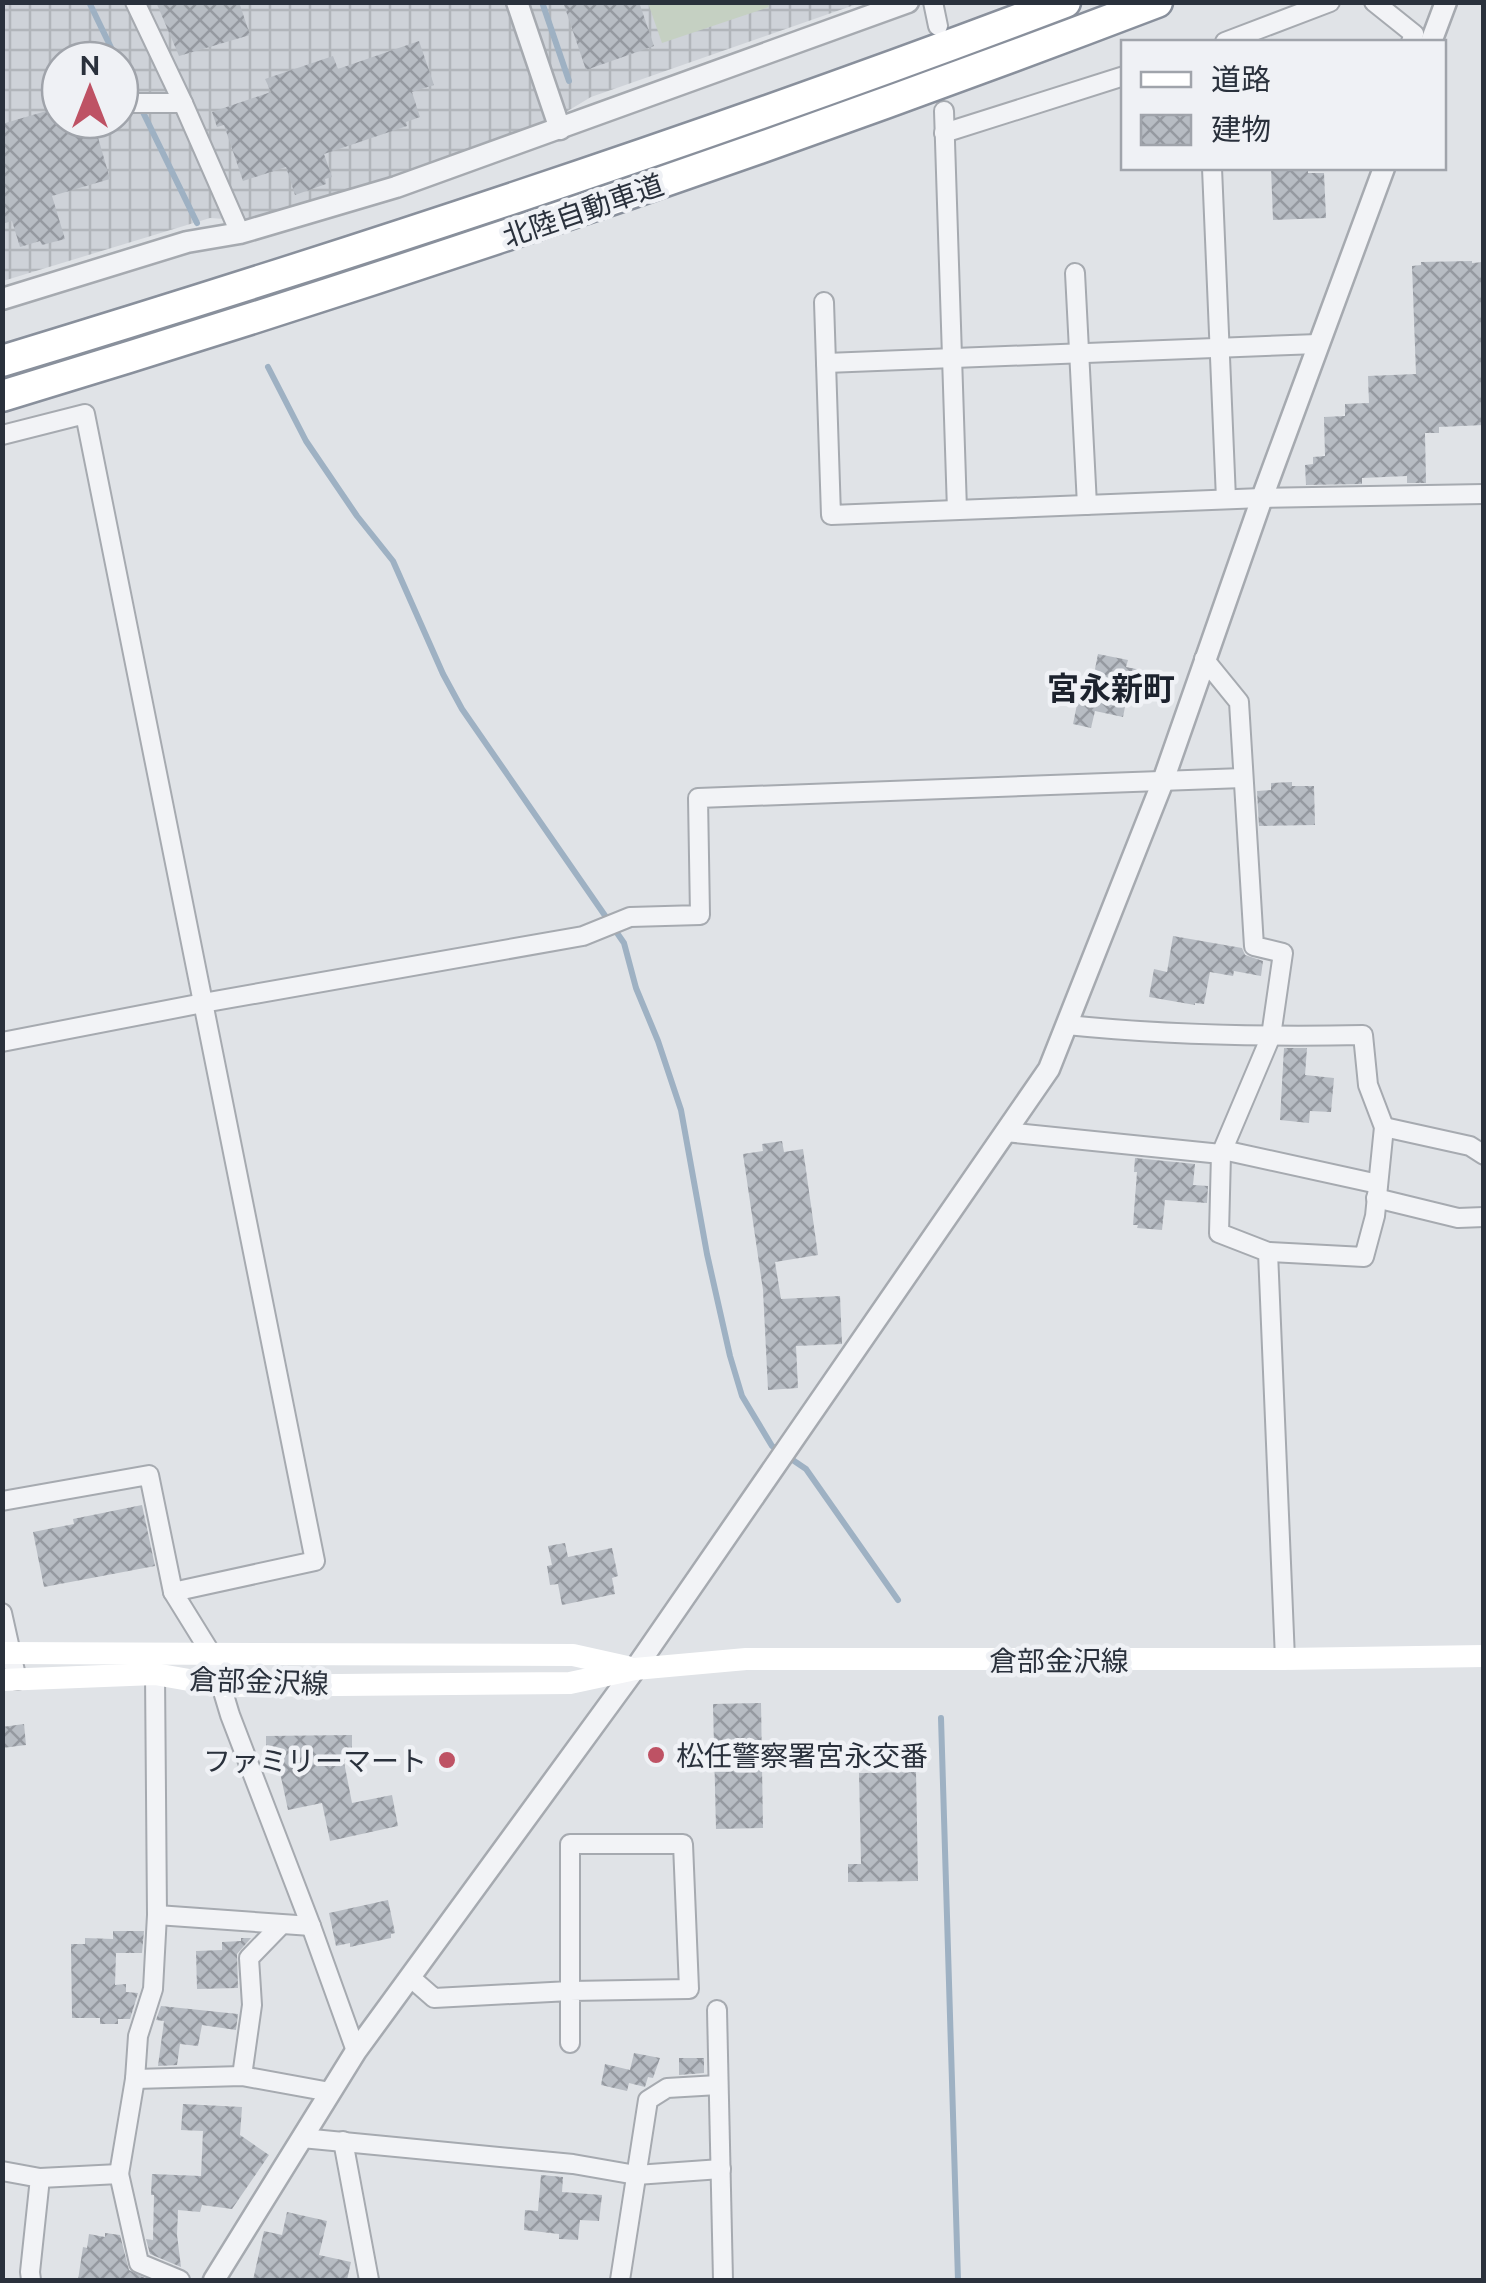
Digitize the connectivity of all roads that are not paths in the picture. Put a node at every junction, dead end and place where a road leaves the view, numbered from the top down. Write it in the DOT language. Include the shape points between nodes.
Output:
graph roads {
  1 [pos="135,2"];
  2 [pos="516,2"];
  3 [pos="908,2"];
  4 [pos="933,2"];
  5 [pos="1065,2"];
  6 [pos="1158,2"];
  7 [pos="1330,2"];
  8 [pos="1374,2"];
  9 [pos="1446,2"];
  10 [pos="938,26"];
  11 [pos="1230,40"];
  12 [pos="1412,40"];
  13 [pos="1432,40"];
  14 [pos="1121,77"];
  15 [pos="140,103"];
  16 [pos="175,104"];
  17 [pos="944,111"];
  18 [pos="560,128"];
  19 [pos="944,134"];
  20 [pos="1212,170"];
  21 [pos="1370,170"];
  22 [pos="1383,170"];
  23 [pos="1370,206"];
  24 [pos="240,233"];
  25 [pos="1076,274"];
  26 [pos="2,298"];
  27 [pos="824,302"];
  28 [pos="1318,344"];
  29 [pos="1219,347"];
  30 [pos="1078,352"];
  31 [pos="951,357"];
  32 [pos="2,361"];
  33 [pos="826,363"];
  34 [pos="2,396"];
  35 [pos="2,435"];
  36 [pos="1484,494"];
  37 [pos="1262,498"];
  38 [pos="1226,499"];
  39 [pos="1087,505"];
  40 [pos="957,510"];
  41 [pos="1204,658"];
  42 [pos="1244,778"];
  43 [pos="1164,781"];
  44 [pos="202,1002"];
  45 [pos="1067,1025"];
  46 [pos="1271,1036"];
  47 [pos="2,1042"];
  48 [pos="1384,1127"];
  49 [pos="1006,1132"];
  50 [pos="1222,1152"];
  51 [pos="1484,1155"];
  52 [pos="1377,1191"];
  53 [pos="1484,1217"];
  54 [pos="1268,1252"];
  55 [pos="2,1501"];
  56 [pos="173,1592"];
  57 [pos="2,1614"];
  58 [pos="6,1653"];
  59 [pos="212,1654"];
  60 [pos="1484,1656"];
  61 [pos="1285,1660"];
  62 [pos="635,1669"];
  63 [pos="155,1674"];
  64 [pos="10,1680"];
  65 [pos="223,1686"];
  66 [pos="157,1915"];
  67 [pos="281,1926"];
  68 [pos="311,1926"];
  69 [pos="410,1977"];
  70 [pos="570,1991"];
  71 [pos="716,2010"];
  72 [pos="570,2043"];
  73 [pos="356,2051"];
  74 [pos="242,2076"];
  75 [pos="136,2079"];
  76 [pos="718,2085"];
  77 [pos="330,2092"];
  78 [pos="302,2138"];
  79 [pos="343,2142"];
  80 [pos="720,2168"];
  81 [pos="2,2171"];
  82 [pos="120,2174"];
  83 [pos="636,2175"];
  84 [pos="40,2178"];
  85 [pos="31,2280"];
  86 [pos="180,2280"];
  87 [pos="214,2280"];
  88 [pos="369,2280"];
  89 [pos="620,2280"];
  90 [pos="723,2280"];
  1 -- 16 [label="street"];
  2 -- 18 [label="street"];
  3 -- 18 [label="street"];
  4 -- 10 [label="street"];
  5 -- 32 [label="highway, 北陸自動車道" via="570,180"];
  6 -- 34 [label="highway, 北陸自動車道" via="596,206"];
  7 -- 11 [label="street"];
  8 -- 12 [label="street" via="1414,34"];
  9 -- 13 [label="street"];
  14 -- 19 [label="street"];
  15 -- 16 [label="street"];
  16 -- 24 [label="street"];
  17 -- 19 [label="street"];
  18 -- 24 [label="street"];
  19 -- 31 [label="street"];
  20 -- 29 [label="street"];
  21 -- 23 [label="street"];
  22 -- 23 [label="street"];
  23 -- 28 [label="street"];
  24 -- 26 [label="street" via="187,242"];
  25 -- 30 [label="street"];
  27 -- 33 [label="street"];
  28 -- 29 [label="street"];
  28 -- 37 [label="street"];
  29 -- 30 [label="street"];
  29 -- 38 [label="street"];
  30 -- 31 [label="street"];
  30 -- 39 [label="street"];
  31 -- 33 [label="street"];
  31 -- 40 [label="street"];
  33 -- 40 [label="street" via="831,515"];
  35 -- 44 [label="street" via="85,414"];
  36 -- 37 [label="street"];
  37 -- 38 [label="street"];
  37 -- 41 [label="street"];
  38 -- 39 [label="street"];
  39 -- 40 [label="street"];
  41 -- 42 [label="street" via="1239,702"];
  41 -- 43 [label="street"];
  42 -- 43 [label="street"];
  42 -- 46 [label="street" via="1254,946 1283,953"];
  43 -- 44 [label="street" via="698,798 700,915 630,917 582,936"];
  43 -- 45 [label="street"];
  44 -- 47 [label="street"];
  44 -- 56 [label="street" via="315,1561"];
  45 -- 46 [label="street"];
  45 -- 49 [label="street" via="1049,1070"];
  46 -- 48 [label="street" via="1363,1036 1368,1085"];
  46 -- 50 [label="street"];
  48 -- 51 [label="street"];
  48 -- 52 [label="street"];
  49 -- 50 [label="street"];
  49 -- 62 [label="street"];
  50 -- 52 [label="street"];
  50 -- 54 [label="street" via="1219,1233"];
  52 -- 53 [label="street" via="1458,1218"];
  52 -- 54 [label="street" via="1364,1257"];
  54 -- 61 [label="street"];
  55 -- 56 [label="street" via="150,1476"];
  56 -- 59 [label="street"];
  57 -- 58 [label="street"];
  58 -- 59 [label="main road, 倉部金沢線"];
  58 -- 64 [label="street"];
  59 -- 62 [label="main road, 倉部金沢線" via="573,1654"];
  59 -- 65 [label="street"];
  60 -- 61 [label="main road, 倉部金沢線"];
  61 -- 62 [label="main road, 倉部金沢線" via="746,1659"];
  62 -- 65 [label="main road, 倉部金沢線" via="570,1682"];
  62 -- 69 [label="street"];
  63 -- 64 [label="main road, 倉部金沢線"];
  63 -- 65 [label="main road, 倉部金沢線"];
  63 -- 66 [label="street"];
  65 -- 68 [label="street"];
  66 -- 67 [label="street"];
  66 -- 75 [label="street" via="153,1989 138,2036"];
  67 -- 68 [label="street"];
  67 -- 74 [label="street" via="249,1958 252,2005"];
  68 -- 73 [label="street"];
  69 -- 70 [label="street" via="434,1998"];
  69 -- 73 [label="street"];
  70 -- 70 [label="street" via="690,1989 683,1844 570,1844"];
  70 -- 72 [label="street"];
  71 -- 76 [label="street"];
  73 -- 77 [label="street"];
  74 -- 75 [label="street"];
  74 -- 77 [label="street"];
  75 -- 82 [label="street"];
  76 -- 80 [label="street"];
  76 -- 83 [label="street" via="666,2088 648,2100"];
  77 -- 78 [label="street"];
  78 -- 79 [label="street"];
  78 -- 87 [label="street"];
  79 -- 83 [label="street"];
  79 -- 88 [label="street"];
  80 -- 83 [label="street"];
  80 -- 90 [label="street"];
  81 -- 84 [label="street"];
  82 -- 84 [label="street"];
  82 -- 86 [label="street" via="138,2263"];
  83 -- 89 [label="street"];
  84 -- 85 [label="street"];
}
